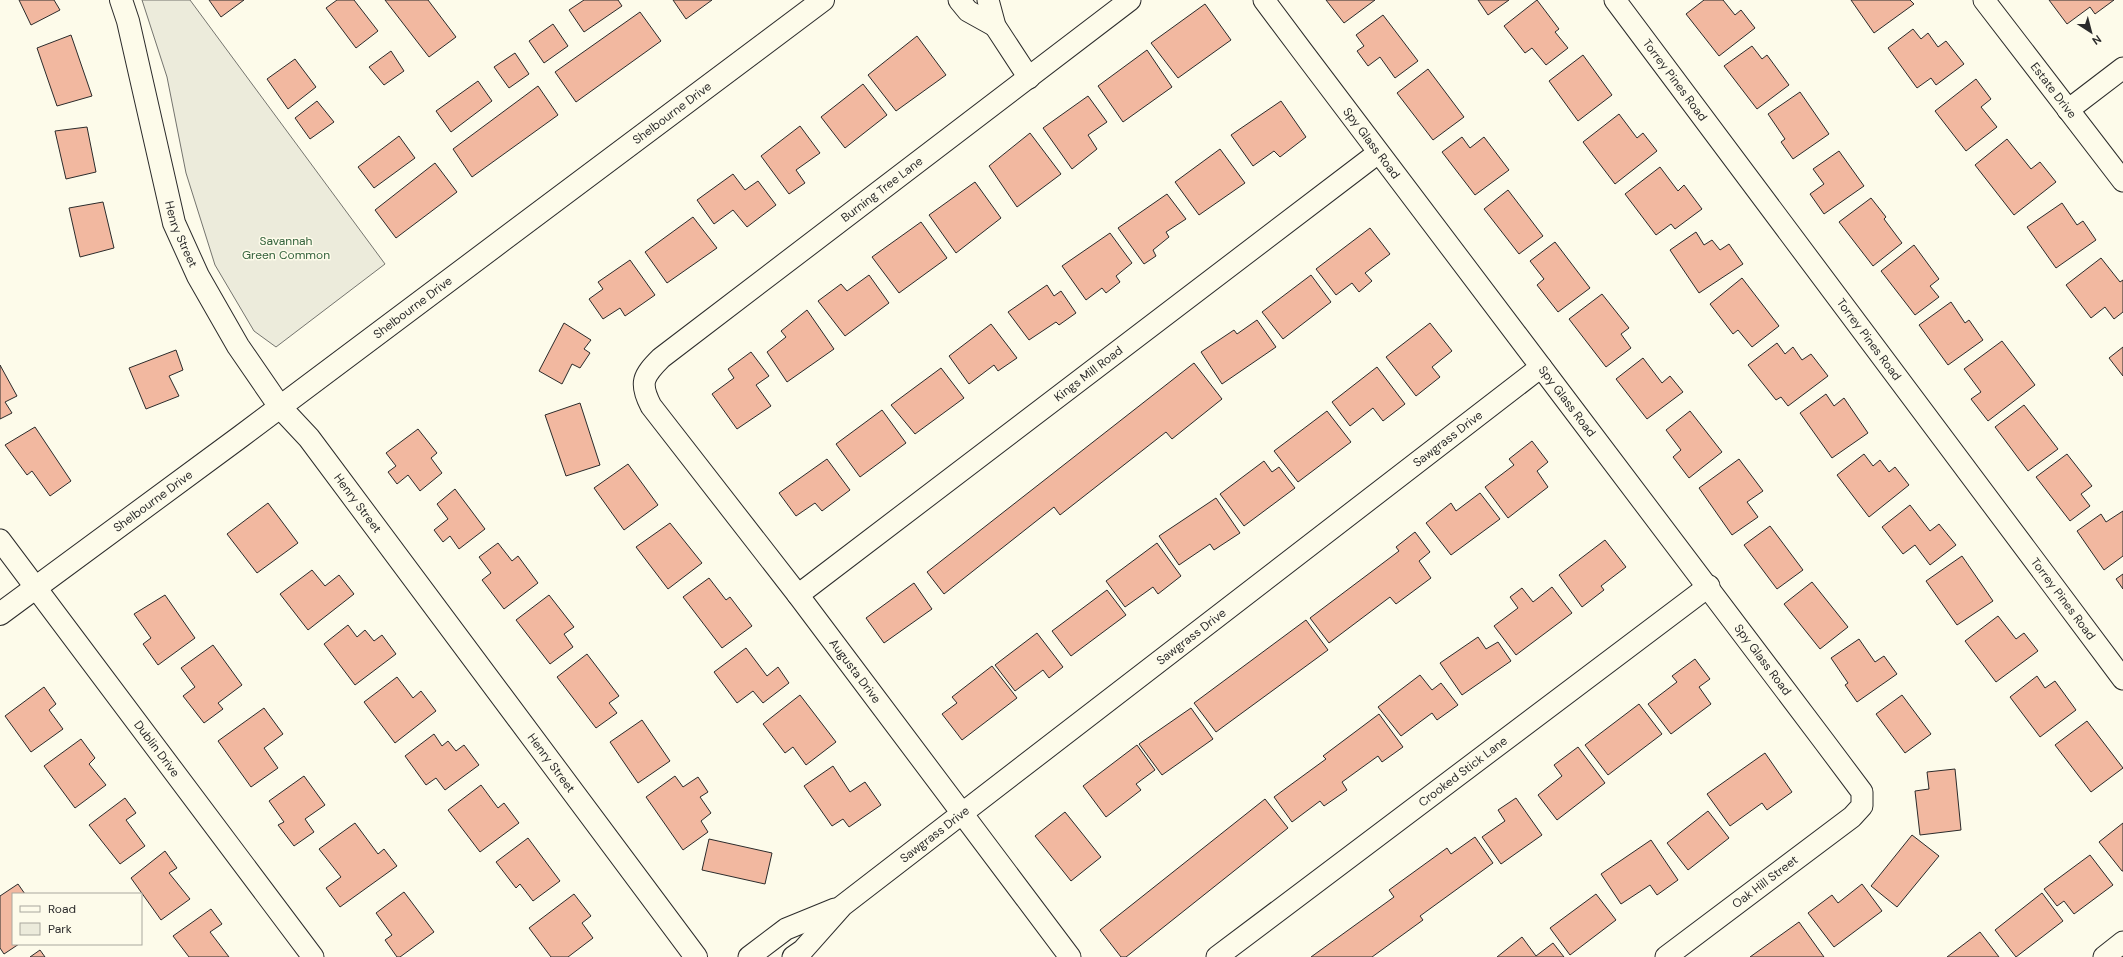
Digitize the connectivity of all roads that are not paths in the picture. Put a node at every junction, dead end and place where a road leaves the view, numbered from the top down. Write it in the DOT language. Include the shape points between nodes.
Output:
graph roads {
  1 [pos="121,0"];
  2 [pos="823,0"];
  3 [pos="959,0"];
  4 [pos="988,0"];
  5 [pos="1130,0"];
  6 [pos="1264,0"];
  7 [pos="1615,0"];
  8 [pos="1984,0"];
  9 [pos="995,26"];
  10 [pos="2123,68"];
  11 [pos="1029,78"];
  12 [pos="2068,110"];
  13 [pos="1378,153"];
  14 [pos="2123,181"];
  15 [pos="1541,366"];
  16 [pos="643,385"];
  17 [pos="280,407"];
  18 [pos="0,540"];
  19 [pos="1709,586"];
  20 [pos="35,588"];
  21 [pos="798,595"];
  22 [pos="0,614"];
  23 [pos="2123,679"];
  24 [pos="1862,806"];
  25 [pos="962,815"];
  26 [pos="842,906"];
  27 [pos="2123,942"];
  28 [pos="313,957"];
  29 [pos="696,957"];
  30 [pos="749,957"];
  31 [pos="793,957"];
  32 [pos="1070,957"];
  33 [pos="1217,957"];
  34 [pos="1666,957"];
  35 [pos="2104,957"];
  1 -- 17 [label="street, Henry Street" via="128,20 174,223 198,276 238,346"];
  2 -- 17 [label="street, Shelbourne Drive"];
  3 -- 9 [label="street" via="968,11"];
  4 -- 9 [label="street"];
  5 -- 11 [label="street, Burning Tree Lane"];
  6 -- 13 [label="street, Spy Glass Road"];
  7 -- 23 [label="street, Torrey Pines Road"];
  8 -- 12 [label="street, Estate Drive"];
  9 -- 11 [label="street"];
  10 -- 12 [label="street"];
  11 -- 16 [label="street, Burning Tree Lane" via="661,358 650,369"];
  12 -- 14 [label="street, Estate Drive"];
  13 -- 15 [label="street, Spy Glass Road"];
  13 -- 21 [label="street, Kings Mill Road"];
  15 -- 19 [label="street, Spy Glass Road"];
  15 -- 25 [label="street, Sawgrass Drive" via="1339,520"];
  16 -- 21 [label="street, Augusta Drive" via="651,406"];
  17 -- 20 [label="street, Shelbourne Drive"];
  17 -- 29 [label="street, Henry Street" via="309,438"];
  18 -- 20 [label="street, Dublin Drive"];
  19 -- 24 [label="street, Spy Glass Road" via="1862,792"];
  19 -- 33 [label="street, Crooked Stick Lane"];
  20 -- 22 [label="street, Shelbourne Drive"];
  20 -- 28 [label="street, Dublin Drive"];
  21 -- 25 [label="street, Augusta Drive"];
  24 -- 34 [label="street, Oak Hill Street" via="1852,817"];
  25 -- 26 [label="street, Sawgrass Drive"];
  25 -- 32 [label="street, Augusta Drive"];
  26 -- 30 [label="street, Sawgrass Drive" via="786,929"];
  26 -- 31 [label="street, Sawgrass Drive"];
  27 -- 35 [label="street"];
}
